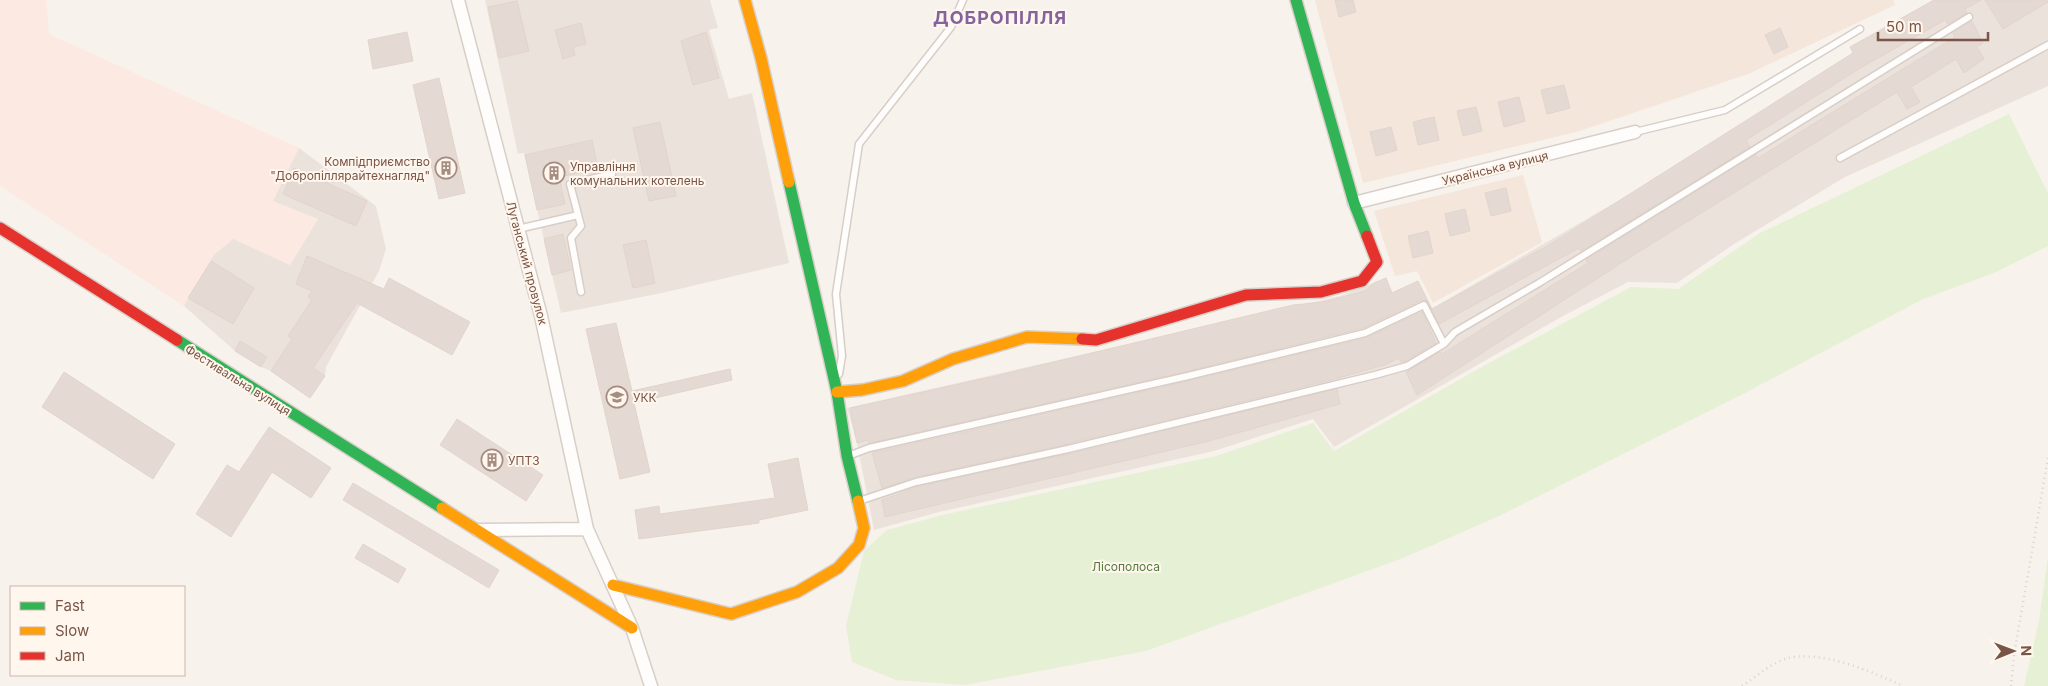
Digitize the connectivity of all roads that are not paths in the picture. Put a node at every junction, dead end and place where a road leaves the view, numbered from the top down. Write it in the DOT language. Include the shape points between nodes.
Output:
graph roads {
  1 [pos="458,0"];
  2 [pos="745,0"];
  3 [pos="963,0"];
  4 [pos="1296,0"];
  5 [pos="1969,17"];
  6 [pos="1860,29"];
  7 [pos="2048,45"];
  8 [pos="1636,132"];
  9 [pos="1840,158"];
  10 [pos="612,174"];
  11 [pos="1354,203"];
  12 [pos="578,215"];
  13 [pos="0,228"];
  14 [pos="518,229"];
  15 [pos="581,292"];
  16 [pos="1444,344"];
  17 [pos="837,392"];
  18 [pos="847,456"];
  19 [pos="859,501"];
  20 [pos="587,529"];
  21 [pos="476,530"];
  22 [pos="613,585"];
  23 [pos="632,628"];
  24 [pos="651,686"];
  1 -- 14 [label="street, Луганський провулок"];
  2 -- 17 [label="street"];
  3 -- 17 [label="lane" via="951,27 859,144 836,294 842,356"];
  4 -- 11 [label="street"];
  5 -- 16 [label="lane" via="1455,332"];
  6 -- 8 [label="lane" via="1724,110"];
  7 -- 9 [label="lane"];
  8 -- 11 [label="street, Українська вулиця"];
  10 -- 12 [label="lane" via="570,184"];
  11 -- 17 [label="street" via="1377,262 1362,281 1321,292 1246,295 1096,340 1028,337 953,359 904,381"];
  12 -- 14 [label="lane"];
  12 -- 15 [label="lane" via="581,226 570,238"];
  13 -- 21 [label="street, Фестивальна вулиця"];
  14 -- 20 [label="street, Луганський провулок" via="541,316"];
  16 -- 18 [label="lane" via="1424,305 1365,333 869,448"];
  16 -- 19 [label="lane" via="1407,366 1375,375 916,482"];
  17 -- 18 [label="street"];
  18 -- 19 [label="street"];
  19 -- 22 [label="street" via="864,528 859,545 838,568 797,592 731,614"];
  20 -- 21 [label="street"];
  20 -- 22 [label="street"];
  21 -- 23 [label="street, Фестивальна вулиця"];
  22 -- 23 [label="street"];
  23 -- 24 [label="street"];
}
